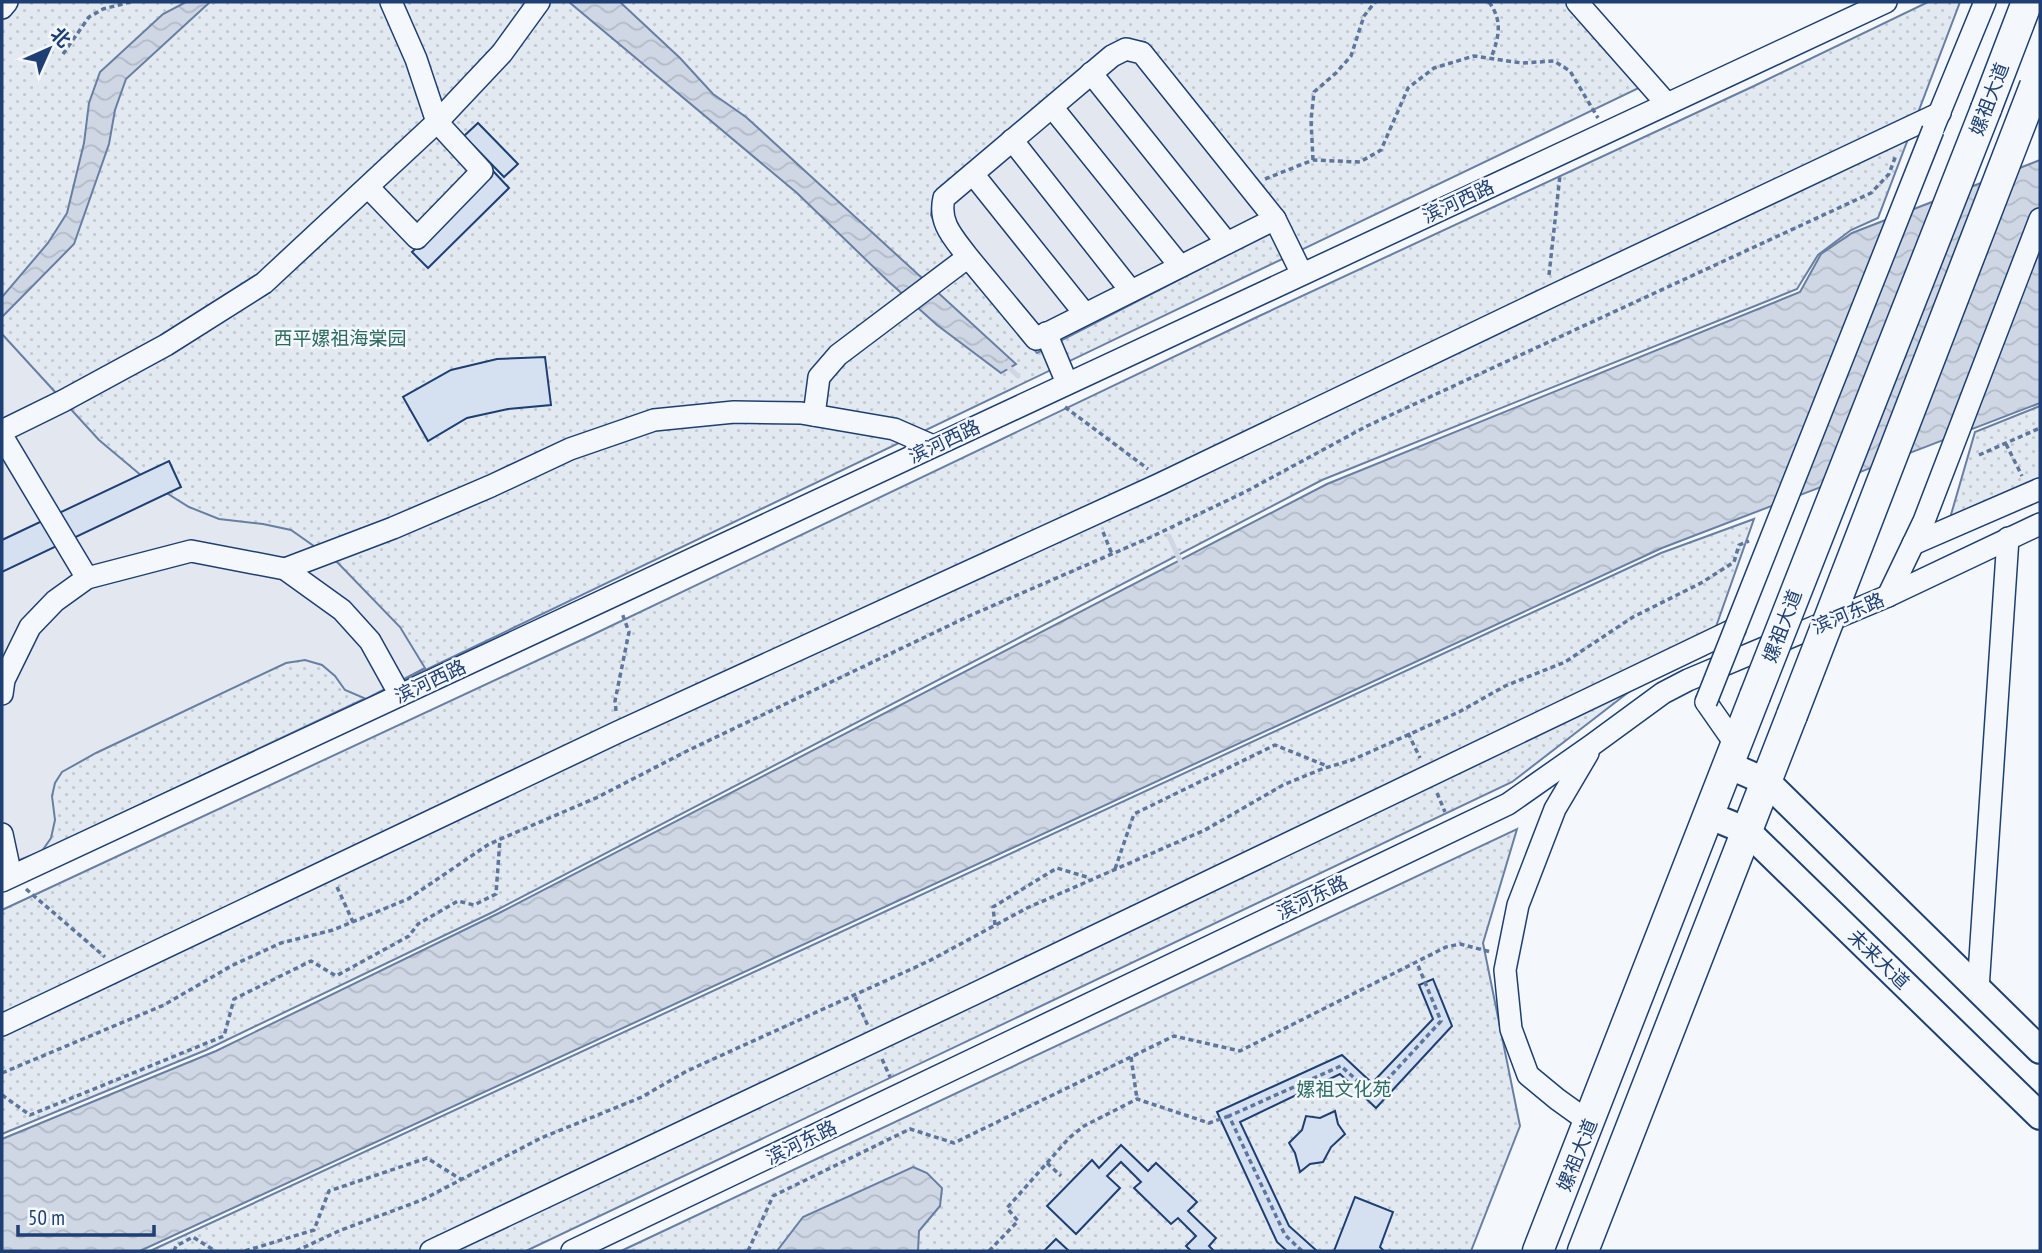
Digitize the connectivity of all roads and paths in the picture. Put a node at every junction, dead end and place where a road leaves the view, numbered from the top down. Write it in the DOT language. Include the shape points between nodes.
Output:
graph roads {
  1 [pos="7,2"];
  2 [pos="130,2"];
  3 [pos="391,2"];
  4 [pos="539,2"];
  5 [pos="1375,2"];
  6 [pos="1489,2"];
  7 [pos="1577,2"];
  8 [pos="1886,2"];
  9 [pos="1985,2"];
  10 [pos="2027,2"];
  11 [pos="2,8"];
  12 [pos="63,54"];
  13 [pos="1491,58"];
  14 [pos="1091,73"];
  15 [pos="2038,79"];
  16 [pos="1667,104"];
  17 [pos="1052,107"];
  18 [pos="437,122"];
  19 [pos="1930,123"];
  20 [pos="1606,132"];
  21 [pos="1012,140"];
  22 [pos="1562,152"];
  23 [pos="1313,160"];
  24 [pos="973,174"];
  25 [pos="1248,186"];
  26 [pos="368,187"];
  27 [pos="1275,219"];
  28 [pos="2040,219"];
  29 [pos="1227,243"];
  30 [pos="968,257"];
  31 [pos="1180,266"];
  32 [pos="1302,274"];
  33 [pos="1131,291"];
  34 [pos="1552,296"];
  35 [pos="1085,314"];
  36 [pos="1046,333"];
  37 [pos="1067,383"];
  38 [pos="1046,393"];
  39 [pos="814,415"];
  40 [pos="2040,428"];
  41 [pos="2,434"];
  42 [pos="2006,444"];
  43 [pos="933,446"];
  44 [pos="1979,455"];
  45 [pos="1160,484"];
  46 [pos="2036,491"];
  47 [pos="1095,514"];
  48 [pos="2040,524"];
  49 [pos="2008,538"];
  50 [pos="1751,541"];
  51 [pos="1913,544"];
  52 [pos="1112,554"];
  53 [pos="285,569"];
  54 [pos="87,578"];
  55 [pos="615,594"];
  56 [pos="1888,596"];
  57 [pos="1735,629"];
  58 [pos="2,694"];
  59 [pos="400,695"];
  60 [pos="618,732"];
  61 [pos="1592,746"];
  62 [pos="1732,755"];
  63 [pos="1328,767"];
  64 [pos="1767,782"];
  65 [pos="1708,815"];
  66 [pos="1747,831"];
  67 [pos="2,834"];
  68 [pos="500,839"];
  69 [pos="1115,869"];
  70 [pos="329,870"];
  71 [pos="6,879"];
  72 [pos="1092,879"];
  73 [pos="353,923"];
  74 [pos="995,925"];
  75 [pos="1508,957"];
  76 [pos="1417,962"];
  77 [pos="120,969"];
  78 [pos="1978,989"];
  79 [pos="2,1025"];
  80 [pos="2040,1050"];
  81 [pos="1131,1057"];
  82 [pos="2,1073"];
  83 [pos="2,1095"];
  84 [pos="1137,1099"];
  85 [pos="1229,1116"];
  86 [pos="2040,1116"];
  87 [pos="1589,1122"];
  88 [pos="1047,1163"];
  89 [pos="1061,1176"];
  90 [pos="462,1180"];
  91 [pos="174,1251"];
  92 [pos="215,1251"];
  93 [pos="245,1251"];
  94 [pos="296,1251"];
  95 [pos="431,1251"];
  96 [pos="572,1251"];
  97 [pos="748,1251"];
  98 [pos="989,1251"];
  99 [pos="1302,1251"];
  100 [pos="1538,1251"];
  101 [pos="1583,1251"];
  1 -- 11 [label="street"];
  2 -- 12 [label="path" via="89,18"];
  3 -- 18 [label="street"];
  4 -- 18 [label="street" via="502,53"];
  5 -- 23 [label="path" via="1364,16 1351,56 1314,92"];
  6 -- 13 [label="path" via="1498,14"];
  7 -- 16 [label="street"];
  8 -- 16 [label="street, 滨河西路"];
  9 -- 19 [label="street"];
  10 -- 62 [label="highway, 嫘祖大道, bridge"];
  13 -- 20 [label="path" via="1522,63 1554,61 1570,71"];
  13 -- 23 [label="path" via="1474,56 1434,68 1408,88 1381,150 1360,162"];
  14 -- 17 [label="street"];
  14 -- 25 [label="street" via="1126,49 1142,53"];
  14 -- 29 [label="street"];
  15 -- 64 [label="highway, 嫘祖大道, bridge"];
  16 -- 20 [label="street, 滨河西路"];
  17 -- 21 [label="street"];
  17 -- 31 [label="street"];
  18 -- 26 [label="street"];
  18 -- 26 [label="street" via="482,171 416,238"];
  19 -- 34 [label="street"];
  19 -- 52 [label="path" via="1898,150 1889,174 1871,193 1367,426 1245,492"];
  19 -- 57 [label="street, bridge"];
  20 -- 22 [label="street, 滨河西路"];
  21 -- 24 [label="street"];
  21 -- 33 [label="street"];
  22 -- 32 [label="street, 滨河西路"];
  22 -- 34 [label="path" via="1548,277"];
  23 -- 25 [label="path"];
  24 -- 30 [label="street" via="944,198 941,208 944,225"];
  24 -- 35 [label="street"];
  25 -- 27 [label="street"];
  26 -- 41 [label="street" via="264,283 166,345"];
  27 -- 29 [label="street"];
  27 -- 32 [label="street"];
  28 -- 51 [label="street"];
  29 -- 31 [label="street"];
  30 -- 36 [label="street" via="1036,339"];
  30 -- 39 [label="street" via="838,355 819,377"];
  31 -- 33 [label="street"];
  32 -- 37 [label="street, 滨河西路"];
  33 -- 35 [label="street"];
  34 -- 45 [label="street"];
  35 -- 36 [label="street"];
  36 -- 37 [label="street"];
  37 -- 38 [label="street, 滨河西路"];
  38 -- 43 [label="street, 滨河西路"];
  38 -- 45 [label="path" via="1149,470"];
  39 -- 43 [label="street" via="894,429"];
  39 -- 53 [label="street" via="734,412 654,421 570,449 418,518"];
  40 -- 42 [label="path"];
  41 -- 54 [label="street"];
  42 -- 44 [label="path"];
  42 -- 46 [label="path"];
  43 -- 55 [label="street, 滨河西路"];
  45 -- 47 [label="street"];
  46 -- 51 [label="street"];
  47 -- 52 [label="path"];
  47 -- 60 [label="street"];
  48 -- 49 [label="street, 滨河东路"];
  49 -- 56 [label="street, 滨河东路"];
  49 -- 78 [label="street"];
  50 -- 63 [label="path" via="1740,545 1734,562 1633,617 1565,662"];
  51 -- 56 [label="street"];
  52 -- 68 [label="path" via="969,616 598,797"];
  53 -- 54 [label="street" via="191,551"];
  53 -- 59 [label="street" via="342,610 370,641"];
  54 -- 58 [label="street" via="30,626"];
  55 -- 59 [label="street, 滨河西路"];
  55 -- 60 [label="path" via="629,632 615,702"];
  56 -- 61 [label="street, 滨河东路" via="1662,693"];
  57 -- 62 [label="street, bridge" via="1706,702"];
  57 -- 95 [label="street"];
  59 -- 71 [label="street, 滨河西路"];
  60 -- 70 [label="street"];
  61 -- 75 [label="street" via="1555,809 1518,905"];
  61 -- 96 [label="street, 滨河东路" via="1508,804"];
  62 -- 64 [label="main road"];
  62 -- 65 [label="highway, 嫘祖大道"];
  63 -- 69 [label="path" via="1283,785 1205,830"];
  63 -- 69 [label="path" via="1275,745 1133,814"];
  64 -- 66 [label="highway, 嫘祖大道"];
  64 -- 78 [label="main road"];
  65 -- 66 [label="main road, 未来大道"];
  65 -- 87 [label="highway, 嫘祖大道"];
  66 -- 86 [label="main road, 未来大道"];
  66 -- 101 [label="highway, 嫘祖大道"];
  67 -- 71 [label="street"];
  68 -- 73 [label="path" via="408,899"];
  68 -- 83 [label="path" via="496,894 474,905 458,901 418,924 409,936 336,976 311,961 234,999 224,1036 30,1115"];
  69 -- 72 [label="path"];
  70 -- 73 [label="path"];
  70 -- 77 [label="street"];
  71 -- 77 [label="path"];
  72 -- 74 [label="path"];
  72 -- 74 [label="path" via="1057,868 993,907"];
  73 -- 82 [label="path" via="281,943 164,1005"];
  74 -- 90 [label="path" via="855,997 687,1072 642,1097 541,1138"];
  75 -- 76 [label="path" via="1460,944"];
  75 -- 87 [label="street" via="1505,970 1511,1029 1528,1075"];
  76 -- 81 [label="path" via="1240,1051 1174,1036"];
  76 -- 85 [label="path" via="1441,1021 1373,1094 1341,1066"];
  77 -- 79 [label="street"];
  78 -- 80 [label="main road"];
  81 -- 84 [label="path"];
  81 -- 97 [label="path" via="954,1143 910,1129 773,1196"];
  84 -- 85 [label="path" via="1209,1124"];
  84 -- 88 [label="path" via="1084,1126"];
  85 -- 99 [label="path" via="1285,1235"];
  87 -- 100 [label="highway, 嫘祖大道"];
  88 -- 89 [label="path"];
  88 -- 98 [label="path" via="1007,1208 1018,1221"];
  90 -- 93 [label="path" via="427,1158 329,1191 314,1230"];
  90 -- 94 [label="path"];
  91 -- 92 [label="path" via="193,1237"];
}
